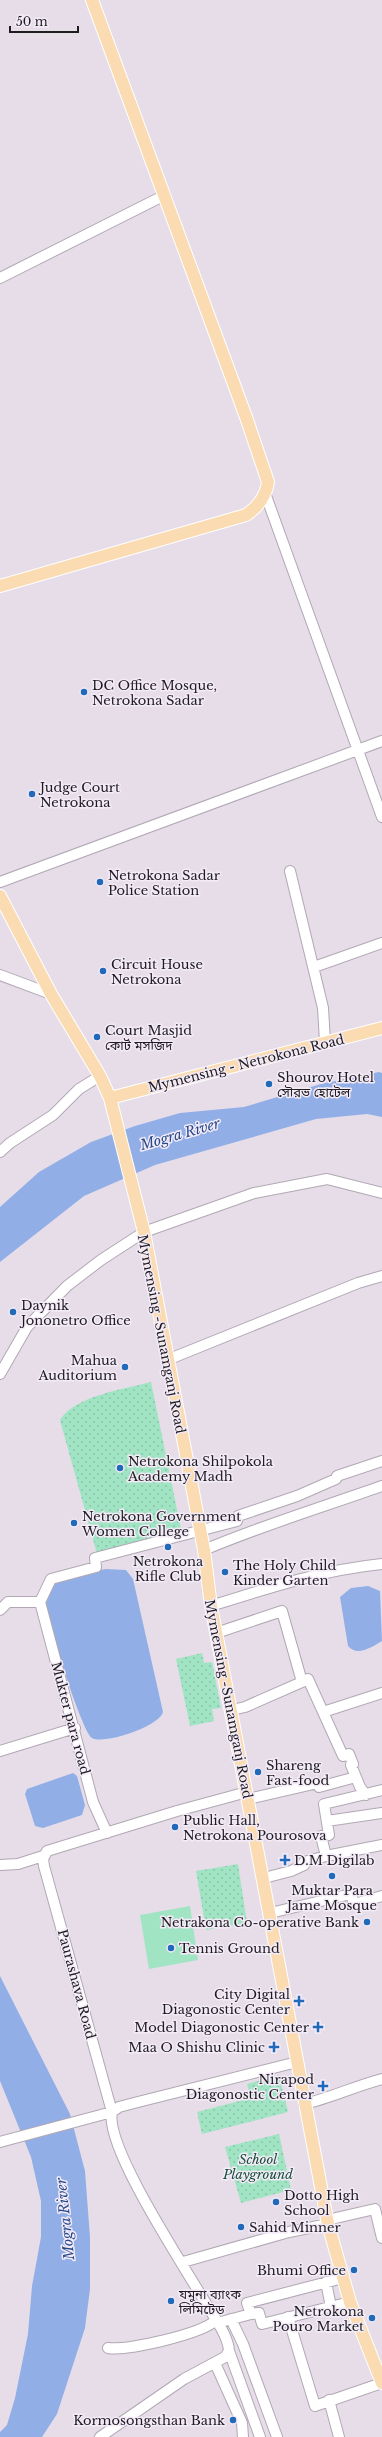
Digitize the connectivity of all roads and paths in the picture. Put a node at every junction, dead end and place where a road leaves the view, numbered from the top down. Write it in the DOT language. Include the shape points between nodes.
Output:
graph roads {
  1 [pos="92,0"];
  2 [pos="165,195"];
  3 [pos="0,278"];
  4 [pos="265,493"];
  5 [pos="0,586"];
  6 [pos="382,741"];
  7 [pos="359,750"];
  8 [pos="382,817"];
  9 [pos="290,871"];
  10 [pos="0,882"];
  11 [pos="0,896"];
  12 [pos="382,943"];
  13 [pos="314,967"];
  14 [pos="0,975"];
  15 [pos="51,994"];
  16 [pos="382,1028"];
  17 [pos="325,1042"];
  18 [pos="100,1076"];
  19 [pos="110,1098"];
  20 [pos="0,1152"];
  21 [pos="382,1194"];
  22 [pos="142,1227"];
  23 [pos="382,1276"];
  24 [pos="167,1360"];
  25 [pos="0,1374"];
  26 [pos="382,1461"];
  27 [pos="382,1489"];
  28 [pos="200,1531"];
  29 [pos="204,1550"];
  30 [pos="382,1564"];
  31 [pos="40,1602"];
  32 [pos="211,1606"];
  33 [pos="0,1610"];
  34 [pos="216,1633"];
  35 [pos="302,1682"];
  36 [pos="382,1693"];
  37 [pos="232,1710"];
  38 [pos="323,1712"];
  39 [pos="74,1728"];
  40 [pos="0,1750"];
  41 [pos="356,1777"];
  42 [pos="382,1790"];
  43 [pos="366,1795"];
  44 [pos="248,1796"];
  45 [pos="382,1813"];
  46 [pos="327,1821"];
  47 [pos="107,1833"];
  48 [pos="382,1845"];
  49 [pos="44,1856"];
  50 [pos="326,1856"];
  51 [pos="0,1865"];
  52 [pos="264,1878"];
  53 [pos="382,1896"];
  54 [pos="270,1913"];
  55 [pos="297,2062"];
  56 [pos="382,2079"];
  57 [pos="304,2104"];
  58 [pos="112,2112"];
  59 [pos="5,2142"];
  60 [pos="379,2211"];
  61 [pos="327,2222"];
  62 [pos="382,2238"];
  63 [pos="183,2262"];
  64 [pos="343,2278"];
  65 [pos="326,2282"];
  66 [pos="350,2302"];
  67 [pos="331,2307"];
  68 [pos="251,2314"];
  69 [pos="288,2318"];
  70 [pos="232,2319"];
  71 [pos="216,2321"];
  72 [pos="108,2348"];
  73 [pos="230,2351"];
  74 [pos="215,2363"];
  75 [pos="379,2366"];
  76 [pos="382,2383"];
  77 [pos="329,2400"];
  78 [pos="100,2437"];
  79 [pos="242,2437"];
  80 [pos="260,2437"];
  81 [pos="277,2437"];
  82 [pos="339,2437"];
  1 -- 2 [label="main road"];
  2 -- 3 [label="street"];
  2 -- 4 [label="main road" via="258,452 268,482"];
  4 -- 5 [label="main road" via="254,510 246,515"];
  4 -- 7 [label="street"];
  6 -- 7 [label="street"];
  7 -- 8 [label="street"];
  7 -- 10 [label="street"];
  9 -- 13 [label="street"];
  11 -- 15 [label="main road, Mymensing -Sunamganj Road"];
  12 -- 13 [label="street"];
  13 -- 17 [label="street" via="323,1008"];
  14 -- 15 [label="street"];
  15 -- 18 [label="main road, Mymensing -Sunamganj Road"];
  16 -- 17 [label="main road, Mymensing - Netrokona Road"];
  17 -- 19 [label="main road, Mymensing - Netrokona Road"];
  18 -- 19 [label="main road, Mymensing -Sunamganj Road"];
  18 -- 20 [label="street" via="79,1088 53,1115"];
  19 -- 22 [label="main road, Mymensing -Sunamganj Road"];
  21 -- 22 [label="street" via="328,1179 254,1193"];
  22 -- 24 [label="main road, Mymensing -Sunamganj Road"];
  22 -- 25 [label="street" via="67,1286 27,1327"];
  23 -- 24 [label="street" via="358,1283"];
  24 -- 28 [label="main road, Mymensing -Sunamganj Road"];
  26 -- 28 [label="street" via="337,1476 336,1479 297,1496 238,1516 237,1521"];
  27 -- 29 [label="street" via="239,1535"];
  28 -- 29 [label="main road, Mymensing -Sunamganj Road"];
  28 -- 31 [label="street" via="95,1558 96,1567 51,1579"];
  29 -- 32 [label="main road, Mymensing -Sunamganj Road"];
  30 -- 32 [label="street" via="355,1566 290,1581"];
  31 -- 33 [label="street" via="8,1602"];
  31 -- 39 [label="street, Mukter para road"];
  32 -- 34 [label="main road, Mymensing -Sunamganj Road"];
  34 -- 35 [label="street" via="282,1611"];
  34 -- 37 [label="main road, Mymensing -Sunamganj Road"];
  35 -- 37 [label="street"];
  35 -- 38 [label="street" via="308,1679"];
  36 -- 38 [label="street"];
  37 -- 44 [label="main road, Mymensing -Sunamganj Road"];
  38 -- 41 [label="street" via="343,1756 349,1754"];
  39 -- 40 [label="street"];
  39 -- 47 [label="street, Mukter para road" via="93,1802"];
  41 -- 43 [label="street"];
  41 -- 44 [label="street" via="319,1787 318,1783"];
  42 -- 43 [label="street"];
  43 -- 46 [label="street" via="324,1804"];
  44 -- 47 [label="street"];
  44 -- 52 [label="main road, Mymensing -Sunamganj Road"];
  45 -- 46 [label="street"];
  46 -- 50 [label="street" via="329,1835 321,1836"];
  47 -- 49 [label="street" via="47,1851"];
  48 -- 50 [label="street"];
  49 -- 51 [label="street" via="18,1864"];
  49 -- 58 [label="street, Paurashava Road" via="44,1866"];
  50 -- 52 [label="street" via="304,1862 304,1865 291,1871"];
  52 -- 54 [label="main road, Mymensing -Sunamganj Road"];
  53 -- 54 [label="street" via="354,1904 352,1894"];
  54 -- 55 [label="main road, Mymensing -Sunamganj Road"];
  55 -- 57 [label="main road, Mymensing -Sunamganj Road"];
  55 -- 58 [label="street" via="119,2107"];
  56 -- 57 [label="street"];
  57 -- 61 [label="main road, Mymensing -Sunamganj Road"];
  58 -- 59 [label="street"];
  58 -- 63 [label="street, Paurashava Road" via="114,2130 134,2181"];
  60 -- 61 [label="street" via="375,2209"];
  60 -- 62 [label="street"];
  61 -- 63 [label="street"];
  61 -- 64 [label="main road, Mymensing -Sunamganj Road"];
  63 -- 71 [label="street, Paurashava Road"];
  64 -- 65 [label="street"];
  64 -- 66 [label="main road, Mymensing -Sunamganj Road"];
  65 -- 67 [label="street"];
  65 -- 68 [label="street" via="247,2303"];
  66 -- 67 [label="street"];
  66 -- 75 [label="main road, Mymensing -Sunamganj Road"];
  67 -- 69 [label="street"];
  68 -- 69 [label="street" via="259,2313 262,2324"];
  68 -- 70 [label="street"];
  69 -- 77 [label="street" via="315,2406"];
  70 -- 71 [label="street"];
  70 -- 81 [label="street"];
  71 -- 72 [label="street" via="202,2329 176,2337 130,2348"];
  71 -- 73 [label="street, Paurashava Road"];
  73 -- 74 [label="street" via="225,2358"];
  73 -- 80 [label="street, Paurashava Road"];
  74 -- 78 [label="street" via="184,2379"];
  74 -- 79 [label="street" via="242,2423"];
  75 -- 76 [label="main road, Mymensing -Sunamganj Road"];
  76 -- 77 [label="street"];
  77 -- 82 [label="street"];
}
